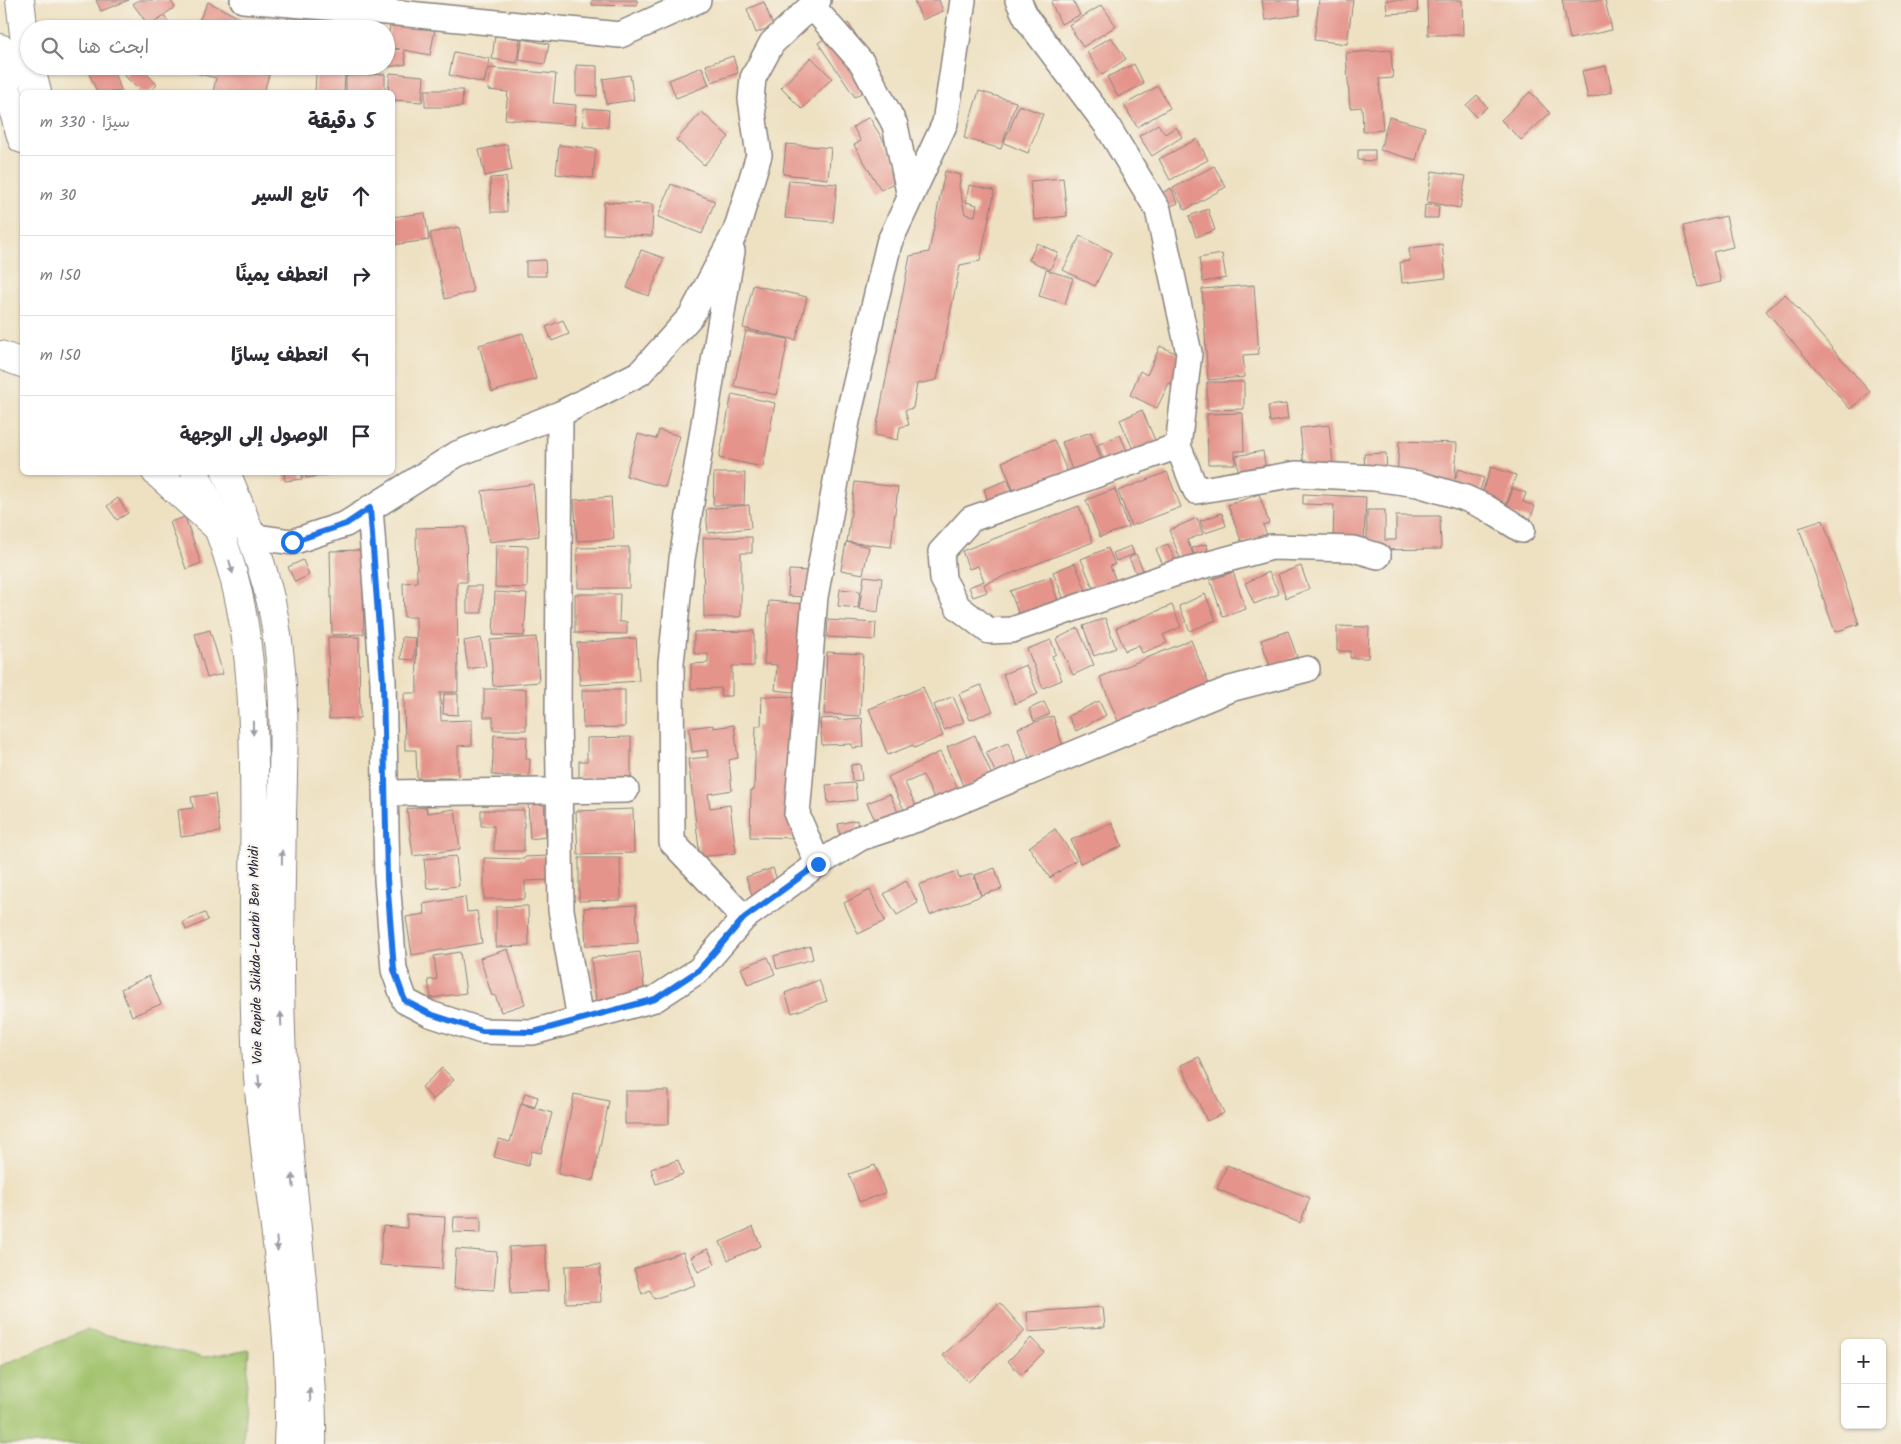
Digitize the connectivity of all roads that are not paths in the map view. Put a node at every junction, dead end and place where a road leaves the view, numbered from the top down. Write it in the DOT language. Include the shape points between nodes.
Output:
graph roads {
  1 [pos="20,0"];
  2 [pos="244,0"];
  3 [pos="698,0"];
  4 [pos="962,0"];
  5 [pos="1018,0"];
  6 [pos="320,3"];
  7 [pos="815,3"];
  8 [pos="22,20"];
  9 [pos="0,48"];
  10 [pos="32,75"];
  11 [pos="36,90"];
  12 [pos="20,132"];
  13 [pos="910,197"];
  14 [pos="736,231"];
  15 [pos="0,355"];
  16 [pos="20,362"];
  17 [pos="560,414"];
  18 [pos="1178,446"];
  19 [pos="159,475"];
  20 [pos="196,475"];
  21 [pos="227,475"];
  22 [pos="370,508"];
  23 [pos="218,528"];
  24 [pos="1522,530"];
  25 [pos="250,531"];
  26 [pos="1378,556"];
  27 [pos="1307,669"];
  28 [pos="626,790"];
  29 [pos="560,791"];
  30 [pos="386,794"];
  31 [pos="818,864"];
  32 [pos="744,918"];
  33 [pos="580,1019"];
  34 [pos="288,1444"];
  35 [pos="312,1444"];
  1 -- 8 [label="main road"];
  2 -- 6 [label="street"];
  3 -- 6 [label="street" via="620,35"];
  4 -- 13 [label="street" via="945,123"];
  5 -- 18 [label="street" via="1027,18 1106,124 1158,210 1189,352"];
  7 -- 13 [label="street" via="862,63 895,125"];
  7 -- 14 [label="street" via="772,43 753,78 751,99 759,155"];
  9 -- 12 [label="main road"];
  10 -- 11 [label="main road"];
  13 -- 31 [label="street" via="889,243 882,271 847,421 815,597 797,815"];
  14 -- 17 [label="street" via="690,316 640,374"];
  14 -- 32 [label="street" via="682,559 671,663 672,842"];
  15 -- 16 [label="main road"];
  17 -- 22 [label="street" via="457,454"];
  17 -- 29 [label="street"];
  18 -- 24 [label="street" via="1196,491 1296,474 1374,478 1418,484 1465,498"];
  18 -- 26 [label="street" via="971,520 941,552 943,579 958,607 989,631 1012,630 1176,573 1272,547 1353,549"];
  19 -- 23 [label="main road"];
  20 -- 23 [label="main road, Voie Rapide Skikda-Laarbi Ben Mhidi"];
  21 -- 25 [label="main road, Voie Rapide Skikda-Laarbi Ben Mhidi"];
  22 -- 25 [label="street" via="346,524 292,542 257,537"];
  22 -- 30 [label="street" via="383,682"];
  23 -- 25 [label="main road"];
  23 -- 34 [label="main road, Voie Rapide Skikda-Laarbi Ben Mhidi, one-way" via="240,603 253,709 257,1059 290,1389"];
  35 -- 25 [label="main road, Voie Rapide Skikda-Laarbi Ben Mhidi, one-way" via="308,1351 282,1040 279,950 284,702 275,623"];
  27 -- 31 [label="street" via="1230,689 917,818 860,838"];
  28 -- 29 [label="street"];
  29 -- 30 [label="street"];
  29 -- 33 [label="street" via="561,910"];
  30 -- 33 [label="street" via="387,879 394,970 405,1001 430,1014 482,1031 534,1032"];
  31 -- 32 [label="street"];
  32 -- 33 [label="street" via="699,970 655,999"];
}
